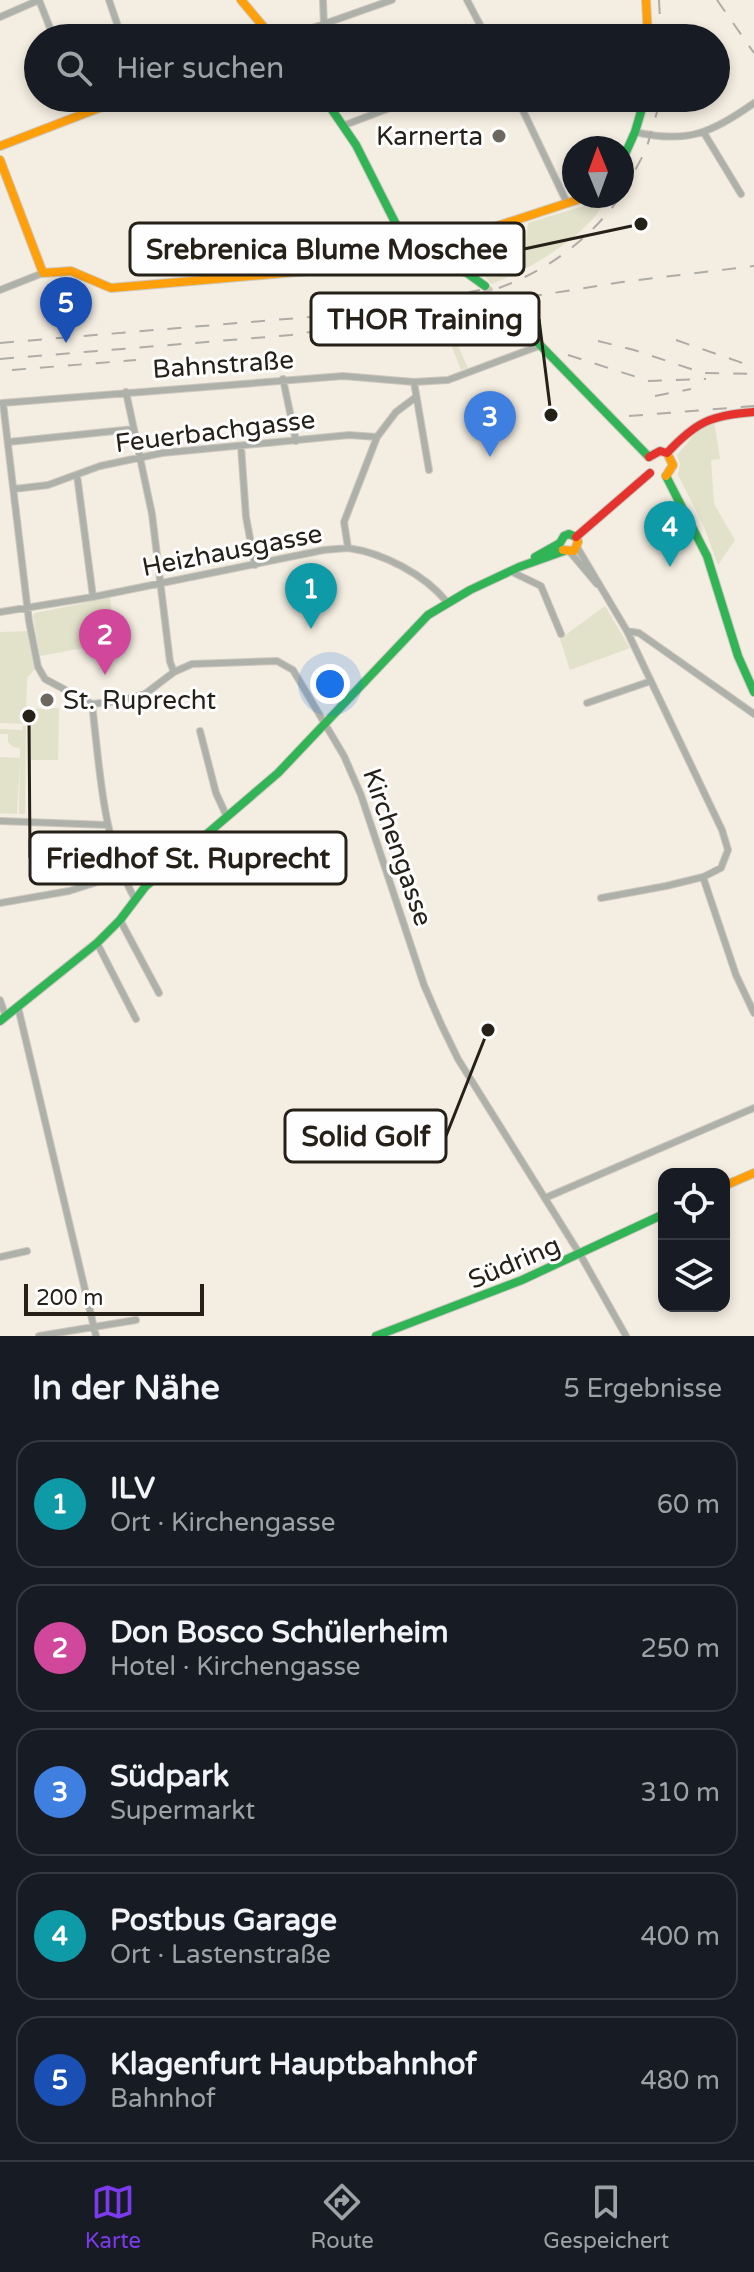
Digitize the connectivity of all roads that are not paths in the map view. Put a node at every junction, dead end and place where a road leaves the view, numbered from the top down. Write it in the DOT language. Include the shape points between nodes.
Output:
graph roads {
  1 [pos="39,0"];
  2 [pos="109,0"];
  3 [pos="241,0"];
  4 [pos="323,0"];
  5 [pos="392,0"];
  6 [pos="467,0"];
  7 [pos="646,0"];
  8 [pos="0,17"];
  9 [pos="48,24"];
  10 [pos="117,24"];
  11 [pos="261,24"];
  12 [pos="324,24"];
  13 [pos="329,24"];
  14 [pos="480,24"];
  15 [pos="647,24"];
  16 [pos="754,103"];
  17 [pos="89,112"];
  18 [pos="335,112"];
  19 [pos="379,112"];
  20 [pos="524,112"];
  21 [pos="641,112"];
  22 [pos="345,125"];
  23 [pos="635,132"];
  24 [pos="704,133"];
  25 [pos="633,136"];
  26 [pos="0,146"];
  27 [pos="0,160"];
  28 [pos="562,192"];
  29 [pos="741,194"];
  30 [pos="562,205"];
  31 [pos="446,243"];
  32 [pos="415,252"];
  33 [pos="452,266"];
  34 [pos="43,273"];
  35 [pos="485,286"];
  36 [pos="0,290"];
  37 [pos="506,310"];
  38 [pos="539,346"];
  39 [pos="283,379"];
  40 [pos="414,382"];
  41 [pos="126,392"];
  42 [pos="416,397"];
  43 [pos="1,403"];
  44 [pos="754,412"];
  45 [pos="134,429"];
  46 [pos="377,437"];
  47 [pos="296,441"];
  48 [pos="8,442"];
  49 [pos="241,446"];
  50 [pos="667,453"];
  51 [pos="649,457"];
  52 [pos="141,458"];
  53 [pos="429,470"];
  54 [pos="650,473"];
  55 [pos="77,475"];
  56 [pos="666,476"];
  57 [pos="14,489"];
  58 [pos="570,546"];
  59 [pos="348,548"];
  60 [pos="255,565"];
  61 [pos="515,569"];
  62 [pos="162,583"];
  63 [pos="93,597"];
  64 [pos="447,602"];
  65 [pos="28,610"];
  66 [pos="0,612"];
  67 [pos="627,631"];
  68 [pos="561,634"];
  69 [pos="174,672"];
  70 [pos="651,681"];
  71 [pos="754,692"];
  72 [pos="587,703"];
  73 [pos="92,704"];
  74 [pos="754,714"];
  75 [pos="327,724"];
  76 [pos="200,731"];
  77 [pos="227,817"];
  78 [pos="0,821"];
  79 [pos="108,825"];
  80 [pos="164,870"];
  81 [pos="123,874"];
  82 [pos="703,877"];
  83 [pos="601,898"];
  84 [pos="135,899"];
  85 [pos="0,903"];
  86 [pos="120,920"];
  87 [pos="97,943"];
  88 [pos="159,993"];
  89 [pos="0,1000"];
  90 [pos="18,1007"];
  91 [pos="754,1013"];
  92 [pos="3,1019"];
  93 [pos="136,1019"];
  94 [pos="754,1108"];
  95 [pos="754,1173"];
  96 [pos="730,1183"];
  97 [pos="545,1198"];
  98 [pos="658,1217"];
  99 [pos="27,1251"];
  100 [pos="581,1256"];
  101 [pos="0,1257"];
  102 [pos="136,1320"];
  103 [pos="93,1327"];
  104 [pos="39,1336"];
  105 [pos="96,1336"];
  106 [pos="376,1336"];
  107 [pos="626,1336"];
  1 -- 8 [label="street"];
  1 -- 9 [label="street"];
  2 -- 10 [label="street"];
  3 -- 11 [label="street"];
  4 -- 12 [label="street"];
  5 -- 13 [label="street"];
  6 -- 14 [label="street"];
  7 -- 15 [label="street"];
  16 -- 24 [label="street"];
  17 -- 26 [label="street"];
  18 -- 22 [label="street"];
  19 -- 22 [label="street"];
  20 -- 28 [label="street"];
  21 -- 23 [label="street"];
  22 -- 32 [label="street" via="397,230"];
  23 -- 24 [label="street" via="668,138"];
  23 -- 25 [label="street"];
  24 -- 29 [label="street"];
  27 -- 34 [label="street"];
  30 -- 31 [label="street"];
  31 -- 32 [label="street"];
  31 -- 33 [label="street"];
  32 -- 33 [label="street"];
  32 -- 34 [label="street" via="355,267 111,288 71,271"];
  33 -- 35 [label="street"];
  34 -- 36 [label="street"];
  37 -- 38 [label="street"];
  38 -- 40 [label="street, Bahnstraße" via="459,376"];
  38 -- 51 [label="street"];
  39 -- 40 [label="street, Bahnstraße" via="352,376"];
  39 -- 41 [label="street, Bahnstraße"];
  39 -- 47 [label="street"];
  40 -- 42 [label="street"];
  41 -- 43 [label="street, Bahnstraße"];
  41 -- 45 [label="street"];
  42 -- 46 [label="street, Heizhausgasse"];
  42 -- 53 [label="street"];
  43 -- 48 [label="street"];
  44 -- 50 [label="street" via="709,416"];
  45 -- 48 [label="street"];
  45 -- 52 [label="street"];
  46 -- 47 [label="street, Feuerbachgasse"];
  46 -- 59 [label="street, Heizhausgasse" via="344,522"];
  47 -- 49 [label="street, Feuerbachgasse"];
  48 -- 57 [label="street"];
  49 -- 52 [label="street, Feuerbachgasse"];
  49 -- 60 [label="street"];
  50 -- 51 [label="street"];
  50 -- 56 [label="street" via="673,465"];
  51 -- 54 [label="street"];
  52 -- 55 [label="street, Feuerbachgasse"];
  52 -- 62 [label="street"];
  54 -- 56 [label="street"];
  54 -- 58 [label="street"];
  55 -- 57 [label="street, Feuerbachgasse"];
  55 -- 63 [label="street"];
  56 -- 71 [label="street" via="707,556"];
  57 -- 65 [label="street"];
  58 -- 61 [label="street"];
  58 -- 67 [label="street"];
  59 -- 60 [label="street, Heizhausgasse"];
  59 -- 64 [label="street" via="404,568"];
  60 -- 62 [label="street, Heizhausgasse"];
  61 -- 64 [label="street"];
  61 -- 68 [label="street" via="541,586"];
  62 -- 63 [label="street, Heizhausgasse"];
  62 -- 69 [label="street"];
  63 -- 65 [label="street, Heizhausgasse"];
  64 -- 75 [label="street" via="428,615"];
  65 -- 66 [label="street, Heizhausgasse"];
  65 -- 73 [label="street" via="45,679"];
  67 -- 70 [label="street"];
  67 -- 74 [label="street" via="639,633"];
  69 -- 73 [label="street, Kirchengasse" via="145,694"];
  69 -- 75 [label="street, Kirchengasse" via="200,663 284,662"];
  70 -- 72 [label="street"];
  70 -- 82 [label="street" via="726,842 721,868"];
  73 -- 79 [label="street"];
  75 -- 77 [label="street"];
  75 -- 97 [label="street, Kirchengasse" via="361,795 441,1024"];
  76 -- 77 [label="street"];
  77 -- 80 [label="street"];
  78 -- 79 [label="street"];
  79 -- 81 [label="street"];
  80 -- 81 [label="street" via="145,877"];
  80 -- 84 [label="street"];
  81 -- 84 [label="street"];
  81 -- 85 [label="street" via="69,891"];
  82 -- 83 [label="street"];
  82 -- 91 [label="street"];
  84 -- 86 [label="street"];
  86 -- 87 [label="street"];
  86 -- 88 [label="street"];
  87 -- 90 [label="street"];
  87 -- 93 [label="street"];
  89 -- 92 [label="street"];
  90 -- 92 [label="street"];
  90 -- 103 [label="street"];
  94 -- 97 [label="street"];
  95 -- 96 [label="street"];
  97 -- 100 [label="street, Kirchengasse"];
  98 -- 100 [label="street, Südring"];
  99 -- 101 [label="street"];
  100 -- 106 [label="street, Südring"];
  100 -- 107 [label="street, Kirchengasse"];
  102 -- 103 [label="street"];
  103 -- 104 [label="street"];
  103 -- 105 [label="street"];
}
